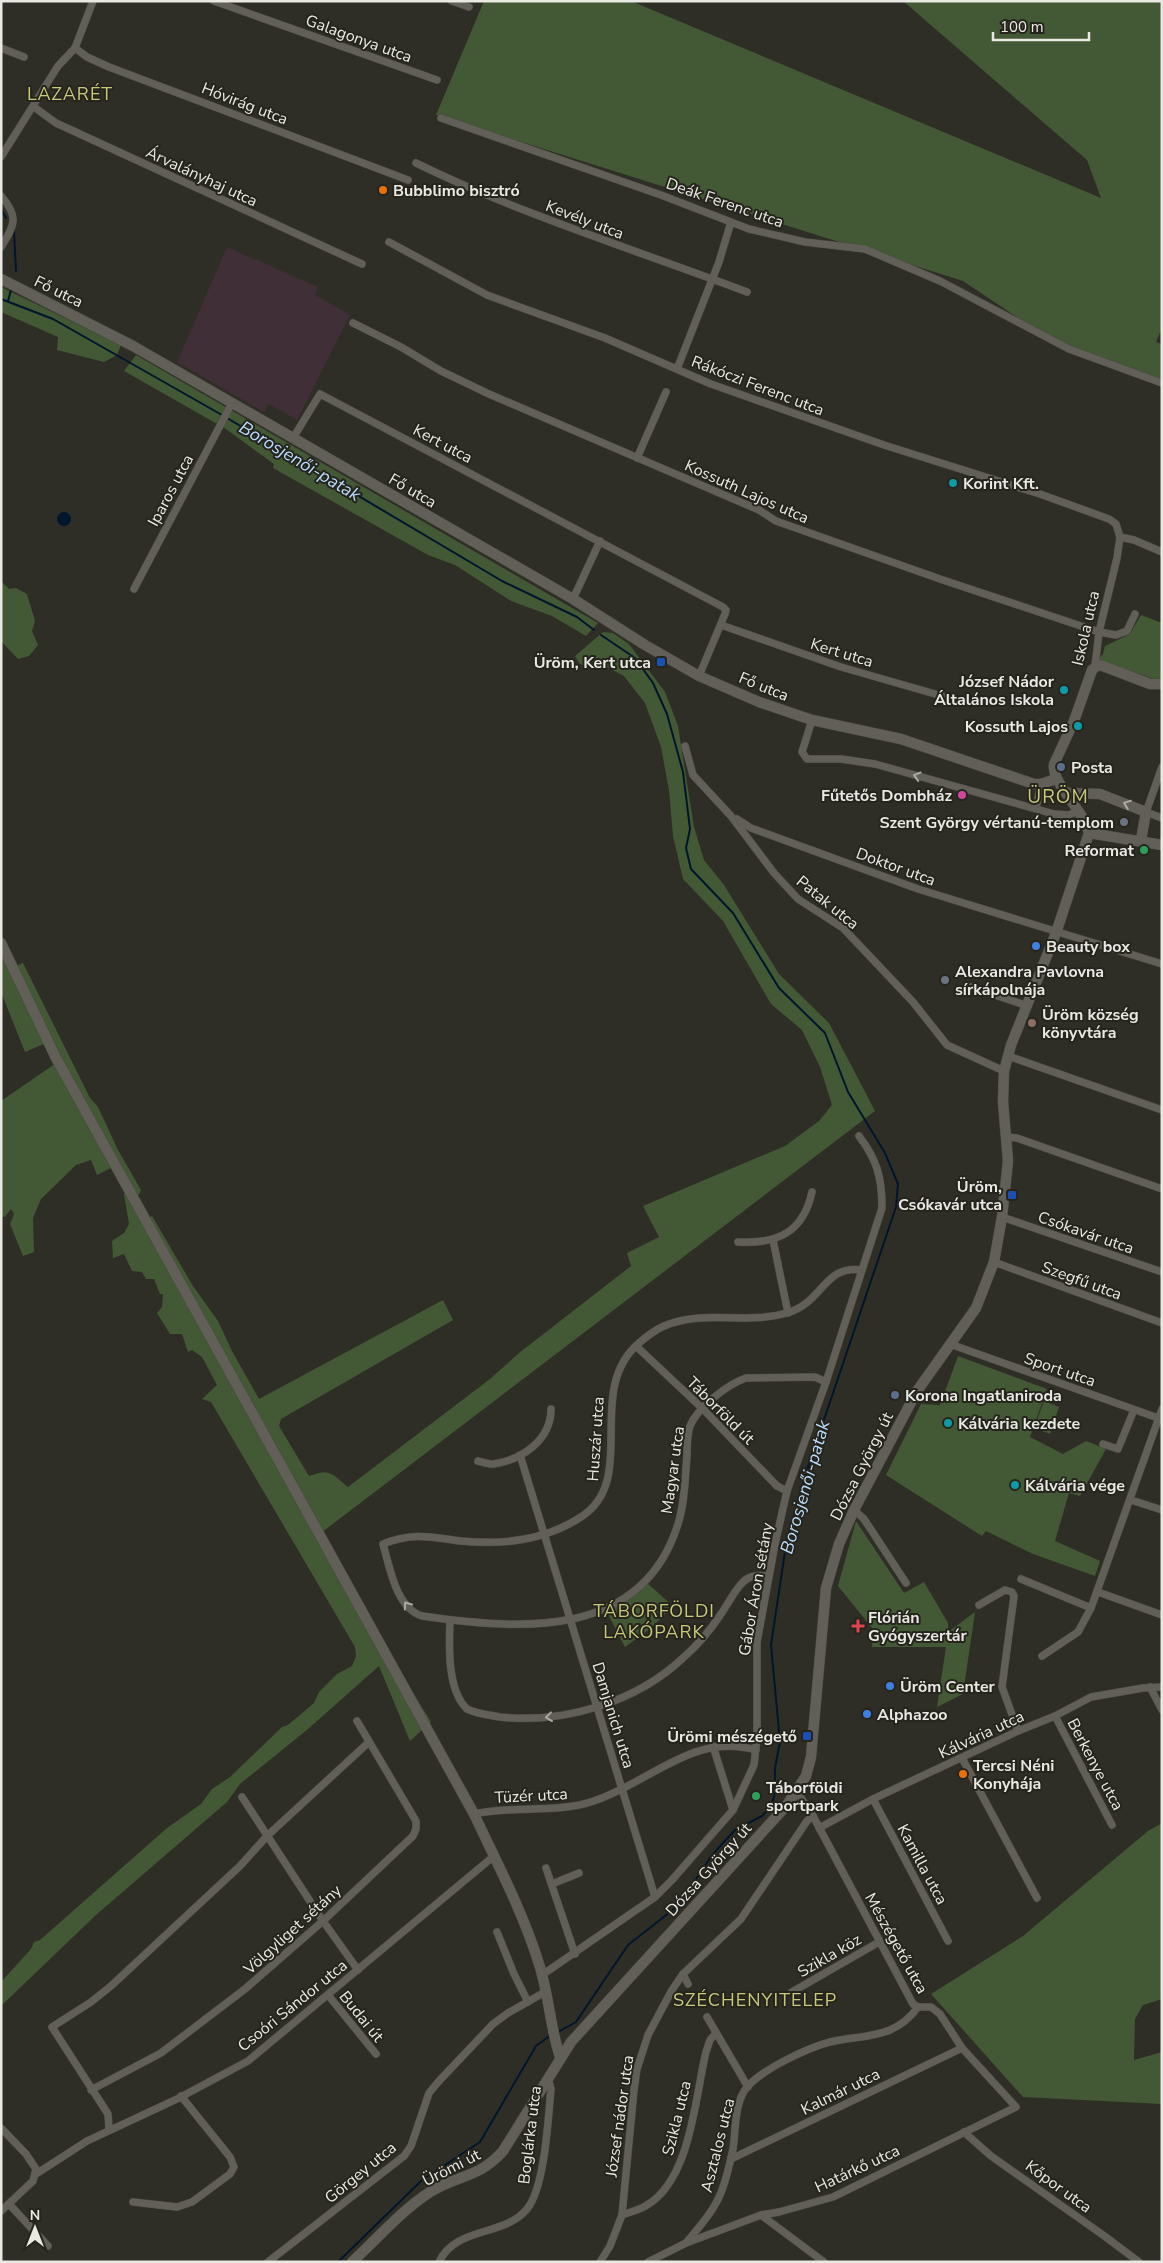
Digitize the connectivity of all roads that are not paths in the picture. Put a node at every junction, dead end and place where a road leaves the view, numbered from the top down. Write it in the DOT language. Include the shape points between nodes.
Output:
graph roads {
  1 [pos="93,1"];
  2 [pos="214,1"];
  3 [pos="452,1"];
  4 [pos="469,7"];
  5 [pos="1,48"];
  6 [pos="75,48"];
  7 [pos="24,57"];
  8 [pos="437,80"];
  9 [pos="34,107"];
  10 [pos="441,118"];
  11 [pos="1,157"];
  12 [pos="416,163"];
  13 [pos="408,180"];
  14 [pos="1,196"];
  15 [pos="732,222"];
  16 [pos="389,242"];
  17 [pos="1,247"];
  18 [pos="362,264"];
  19 [pos="1,279"];
  20 [pos="712,279"];
  21 [pos="747,292"];
  22 [pos="353,323"];
  23 [pos="677,369"];
  24 [pos="1162,383"];
  25 [pos="666,392"];
  26 [pos="232,403"];
  27 [pos="293,438"];
  28 [pos="637,458"];
  29 [pos="1120,537"];
  30 [pos="600,541"];
  31 [pos="1162,552"];
  32 [pos="134,589"];
  33 [pos="573,599"];
  34 [pos="1135,614"];
  35 [pos="721,625"];
  36 [pos="1099,632"];
  37 [pos="1095,666"];
  38 [pos="699,676"];
  39 [pos="1162,684"];
  40 [pos="956,700"];
  41 [pos="812,720"];
  42 [pos="685,746"];
  43 [pos="1162,767"];
  44 [pos="1056,780"];
  45 [pos="1041,784"];
  46 [pos="1067,793"];
  47 [pos="1090,795"];
  48 [pos="1036,808"];
  49 [pos="1080,811"];
  50 [pos="1146,812"];
  51 [pos="731,816"];
  52 [pos="1162,818"];
  53 [pos="1089,833"];
  54 [pos="1141,840"];
  55 [pos="1162,845"];
  56 [pos="1056,933"];
  57 [pos="1,943"];
  58 [pos="1162,964"];
  59 [pos="968,986"];
  60 [pos="1028,1006"];
  61 [pos="1008,1056"];
  62 [pos="1004,1070"];
  63 [pos="1162,1110"];
  64 [pos="859,1136"];
  65 [pos="1008,1137"];
  66 [pos="1162,1189"];
  67 [pos="812,1192"];
  68 [pos="1002,1217"];
  69 [pos="773,1240"];
  70 [pos="738,1242"];
  71 [pos="994,1262"];
  72 [pos="862,1270"];
  73 [pos="1162,1272"];
  74 [pos="788,1313"];
  75 [pos="1162,1323"];
  76 [pos="950,1344"];
  77 [pos="636,1346"];
  78 [pos="826,1382"];
  79 [pos="551,1409"];
  80 [pos="703,1409"];
  81 [pos="1162,1409"];
  82 [pos="1134,1410"];
  83 [pos="1160,1419"];
  84 [pos="1103,1444"];
  85 [pos="520,1455"];
  86 [pos="478,1461"];
  87 [pos="787,1491"];
  88 [pos="1131,1500"];
  89 [pos="854,1510"];
  90 [pos="1162,1510"];
  91 [pos="544,1535"];
  92 [pos="383,1544"];
  93 [pos="768,1576"];
  94 [pos="1021,1579"];
  95 [pos="906,1583"];
  96 [pos="1098,1592"];
  97 [pos="979,1605"];
  98 [pos="1091,1608"];
  99 [pos="1162,1615"];
  100 [pos="450,1620"];
  101 [pos="571,1620"];
  102 [pos="1042,1656"];
  103 [pos="1150,1687"];
  104 [pos="1162,1687"];
  105 [pos="597,1707"];
  106 [pos="1162,1710"];
  107 [pos="1055,1716"];
  108 [pos="357,1721"];
  109 [pos="1018,1731"];
  110 [pos="369,1742"];
  111 [pos="714,1746"];
  112 [pos="756,1750"];
  113 [pos="962,1758"];
  114 [pos="622,1790"];
  115 [pos="797,1792"];
  116 [pos="242,1797"];
  117 [pos="873,1800"];
  118 [pos="733,1810"];
  119 [pos="474,1814"];
  120 [pos="813,1816"];
  121 [pos="1112,1825"];
  122 [pos="819,1828"];
  123 [pos="268,1836"];
  124 [pos="494,1856"];
  125 [pos="546,1868"];
  126 [pos="579,1873"];
  127 [pos="552,1884"];
  128 [pos="655,1897"];
  129 [pos="1037,1898"];
  130 [pos="323,1921"];
  131 [pos="497,1932"];
  132 [pos="948,1941"];
  133 [pos="879,1942"];
  134 [pos="574,1954"];
  135 [pos="358,1970"];
  136 [pos="683,1974"];
  137 [pos="542,1975"];
  138 [pos="688,1984"];
  139 [pos="545,1992"];
  140 [pos="792,1992"];
  141 [pos="328,1995"];
  142 [pos="528,2002"];
  143 [pos="918,2007"];
  144 [pos="707,2017"];
  145 [pos="716,2033"];
  146 [pos="962,2048"];
  147 [pos="376,2054"];
  148 [pos="560,2057"];
  149 [pos="548,2078"];
  150 [pos="748,2086"];
  151 [pos="91,2090"];
  152 [pos="181,2096"];
  153 [pos="1016,2107"];
  154 [pos="1,2128"];
  155 [pos="109,2129"];
  156 [pos="964,2132"];
  157 [pos="731,2159"];
  158 [pos="36,2174"];
  159 [pos="133,2202"];
  160 [pos="9,2204"];
  161 [pos="1,2211"];
  162 [pos="761,2215"];
  163 [pos="622,2216"];
  164 [pos="686,2243"];
  165 [pos="48,2246"];
  166 [pos="268,2262"];
  167 [pos="352,2262"];
  168 [pos="440,2262"];
  169 [pos="600,2262"];
  170 [pos="648,2262"];
  171 [pos="824,2262"];
  172 [pos="1138,2262"];
  1 -- 6 [label="street"];
  2 -- 8 [label="street, Galagonya utca"];
  3 -- 4 [label="street"];
  5 -- 7 [label="street"];
  6 -- 9 [label="street" via="58,66"];
  6 -- 13 [label="street, Hóvirág utca" via="109,67"];
  9 -- 11 [label="street"];
  9 -- 18 [label="street, Árvalányhaj utca" via="56,123"];
  10 -- 15 [label="street, Deák Ferenc utca"];
  12 -- 20 [label="street, Kevély utca" via="457,184 570,229"];
  14 -- 17 [label="street" via="14,211 14,219"];
  15 -- 20 [label="street"];
  15 -- 24 [label="street, Deák Ferenc utca" via="805,242 865,249 940,281 1069,349"];
  16 -- 23 [label="street, Rákóczi Ferenc utca" via="487,295 605,338"];
  19 -- 26 [label="street, Fő utca" via="133,346"];
  20 -- 21 [label="street, Kevély utca"];
  20 -- 23 [label="street"];
  22 -- 28 [label="street, Kossuth Lajos utca" via="401,346 457,379"];
  23 -- 29 [label="street, Rákóczi Ferenc utca" via="884,445 1097,514 1116,524"];
  25 -- 28 [label="street"];
  26 -- 27 [label="street, Fő utca"];
  26 -- 32 [label="street, Iparos utca"];
  27 -- 30 [label="street, Kert utca" via="320,394"];
  27 -- 33 [label="street, Fő utca"];
  28 -- 36 [label="street, Kossuth Lajos utca" via="759,510 776,521"];
  29 -- 31 [label="street"];
  29 -- 36 [label="street, Iskola utca"];
  30 -- 33 [label="street"];
  30 -- 35 [label="street, Kert utca" via="723,607 726,610"];
  33 -- 38 [label="street, Fő utca"];
  34 -- 36 [label="street, Kossuth Lajos utca" via="1127,631 1116,635"];
  35 -- 38 [label="street, Kert utca"];
  35 -- 40 [label="street, Kert utca" via="841,667"];
  36 -- 37 [label="street, Iskola utca"];
  37 -- 39 [label="street" via="1108,667 1150,684"];
  37 -- 44 [label="street, Iskola utca" via="1069,735 1054,764"];
  38 -- 41 [label="street, Fő utca"];
  41 -- 45 [label="street, Fő utca" via="901,739"];
  48 -- 41 [label="street, one-way" via="997,800 875,764 807,759 802,752"];
  42 -- 51 [label="street, Patak utca" via="693,775"];
  43 -- 50 [label="street"];
  44 -- 45 [label="street"];
  44 -- 46 [label="street"];
  45 -- 48 [label="street"];
  46 -- 47 [label="street"];
  46 -- 49 [label="street"];
  47 -- 49 [label="street"];
  50 -- 47 [label="street, one-way" via="1107,796"];
  48 -- 49 [label="street" via="1068,815"];
  49 -- 53 [label="street"];
  50 -- 52 [label="street"];
  50 -- 54 [label="street"];
  51 -- 56 [label="street, Doktor utca" via="751,828 918,890"];
  51 -- 62 [label="street, Patak utca" via="798,899 843,928 913,1002 947,1045"];
  53 -- 54 [label="street"];
  53 -- 56 [label="street, Dózsa György út"];
  54 -- 55 [label="street"];
  56 -- 58 [label="street, Doktor utca"];
  56 -- 60 [label="street, Dózsa György út"];
  57 -- 119 [label="street" via="56,1058"];
  59 -- 60 [label="street"];
  60 -- 61 [label="street, Dózsa György út"];
  61 -- 62 [label="street, Dózsa György út"];
  61 -- 63 [label="street"];
  62 -- 65 [label="street, Dózsa György út"];
  64 -- 72 [label="street, Gábor Áron sétány" via="873,1154 882,1196 879,1220"];
  65 -- 66 [label="street"];
  65 -- 68 [label="street, Dózsa György út"];
  67 -- 69 [label="street" via="805,1215 797,1225"];
  68 -- 71 [label="street, Dózsa György út"];
  68 -- 73 [label="street, Csókavár utca"];
  69 -- 70 [label="street"];
  69 -- 74 [label="street"];
  71 -- 75 [label="street, Szegfű utca"];
  71 -- 76 [label="street, Dózsa György út" via="976,1308"];
  72 -- 74 [label="street, Huszár utca" via="839,1272 808,1303"];
  72 -- 78 [label="street, Gábor Áron sétány"];
  74 -- 77 [label="street, Huszár utca" via="752,1318 702,1316 680,1320 663,1326"];
  76 -- 82 [label="street, Sport utca"];
  76 -- 89 [label="street, Dózsa György út" via="918,1391"];
  77 -- 80 [label="street, Táborföld út"];
  77 -- 91 [label="street, Huszár utca" via="618,1370 612,1389 610,1464 604,1491 593,1508 564,1528"];
  78 -- 80 [label="street, Magyar utca" via="815,1377 746,1378 727,1387"];
  78 -- 87 [label="street, Gábor Áron sétány"];
  79 -- 85 [label="street" via="551,1420 540,1442"];
  80 -- 87 [label="street, Táborföld út" via="777,1486"];
  80 -- 101 [label="street, Magyar utca" via="690,1428 679,1522 660,1564 632,1594 615,1605"];
  81 -- 83 [label="street"];
  82 -- 83 [label="street, Sport utca"];
  82 -- 84 [label="street" via="1118,1449"];
  83 -- 88 [label="street"];
  85 -- 86 [label="street" via="492,1464"];
  85 -- 91 [label="street, Damjanich utca"];
  87 -- 93 [label="street, Gábor Áron sétány"];
  88 -- 90 [label="street"];
  88 -- 96 [label="street"];
  89 -- 95 [label="street" via="864,1518"];
  89 -- 115 [label="street, Dózsa György út" via="839,1544 826,1588 811,1757"];
  91 -- 92 [label="street, Huszár utca" via="483,1542 416,1535"];
  91 -- 101 [label="street, Damjanich utca"];
  100 -- 92 [label="street, Magyar utca, one-way" via="410,1611 394,1581"];
  93 -- 105 [label="street" via="755,1575 744,1582 706,1633 669,1670 629,1694"];
  93 -- 112 [label="street, Gábor Áron sétány" via="757,1642"];
  94 -- 98 [label="street"];
  96 -- 98 [label="street"];
  96 -- 99 [label="street"];
  97 -- 109 [label="street" via="1005,1590 1014,1596 1002,1687"];
  98 -- 102 [label="street" via="1078,1632"];
  100 -- 101 [label="street, Magyar utca" via="519,1625"];
  105 -- 100 [label="street, one-way" via="540,1718 516,1718 467,1710 451,1672"];
  101 -- 105 [label="street, Damjanich utca"];
  103 -- 104 [label="street, Kálvária utca"];
  103 -- 106 [label="street"];
  103 -- 107 [label="street, Kálvária utca" via="1091,1697"];
  105 -- 114 [label="street, Damjanich utca"];
  107 -- 109 [label="street, Kálvária utca"];
  107 -- 121 [label="street, Berkenye utca"];
  108 -- 110 [label="street, Völgyliget sétány"];
  109 -- 113 [label="street, Kálvária utca"];
  110 -- 123 [label="street"];
  110 -- 130 [label="street, Völgyliget sétány" via="416,1821 416,1828 413,1836"];
  111 -- 112 [label="street, Tüzér utca"];
  111 -- 114 [label="street, Tüzér utca" via="686,1755"];
  111 -- 118 [label="street"];
  112 -- 118 [label="street, Gábor Áron sétány" via="754,1765"];
  113 -- 117 [label="street, Kálvária utca"];
  113 -- 129 [label="street"];
  114 -- 119 [label="street, Tüzér utca" via="594,1802 567,1808 493,1810"];
  114 -- 128 [label="street, Damjanich utca"];
  115 -- 120 [label="street"];
  115 -- 148 [label="street, Dózsa György út"];
  116 -- 123 [label="street"];
  117 -- 122 [label="street, Kálvária utca"];
  117 -- 132 [label="street, Kamilla utca"];
  118 -- 128 [label="street, Gábor Áron sétány"];
  119 -- 124 [label="street"];
  120 -- 122 [label="street, Mészégető utca"];
  120 -- 136 [label="street, József nádor utca" via="741,1919"];
  122 -- 133 [label="street, Mészégető utca"];
  123 -- 130 [label="street"];
  123 -- 151 [label="street" via="110,1986 52,2027"];
  124 -- 135 [label="street, Csoóri Sándor utca"];
  124 -- 137 [label="street" via="526,1926"];
  125 -- 127 [label="street"];
  126 -- 127 [label="street"];
  127 -- 134 [label="street"];
  128 -- 134 [label="street, Gábor Áron sétány"];
  130 -- 135 [label="street"];
  130 -- 151 [label="street, Völgyliget sétány" via="246,1989 161,2053"];
  131 -- 142 [label="street"];
  133 -- 140 [label="street, Szikla köz"];
  133 -- 143 [label="street, Mészégető utca" via="907,1995"];
  134 -- 137 [label="street, Gábor Áron sétány"];
  135 -- 141 [label="street, Csoóri Sándor utca"];
  136 -- 138 [label="street"];
  136 -- 163 [label="street, József nádor utca" via="648,2035 637,2070 628,2133"];
  137 -- 139 [label="street"];
  139 -- 142 [label="street, Görgey utca"];
  139 -- 148 [label="street"];
  141 -- 147 [label="street, Budai út"];
  141 -- 152 [label="street, Csoóri Sándor utca" via="248,2060"];
  142 -- 166 [label="street, Görgey utca" via="493,2024 439,2080 429,2093 411,2146 404,2156"];
  143 -- 146 [label="street, Mészégető utca" via="931,2007 940,2014"];
  143 -- 150 [label="street, Asztalos utca" via="888,2032 830,2042 772,2068"];
  144 -- 145 [label="street"];
  145 -- 150 [label="street"];
  145 -- 163 [label="street, Szikla utca" via="706,2052 687,2144 678,2167 648,2204"];
  146 -- 153 [label="street, Mészégető utca"];
  146 -- 157 [label="street, Kalmár utca"];
  148 -- 149 [label="street, Ürömi út"];
  149 -- 167 [label="street, Ürömi út" via="494,2162 430,2192"];
  149 -- 168 [label="street, Boglárka utca" via="551,2089 542,2163 535,2195 527,2209 509,2222 462,2240 447,2251"];
  150 -- 157 [label="street, Asztalos utca" via="740,2101"];
  151 -- 155 [label="street" via="108,2114"];
  152 -- 155 [label="street, Csoóri Sándor utca"];
  152 -- 159 [label="street" via="230,2157 234,2167 230,2174 192,2202 177,2207"];
  153 -- 156 [label="street, Határkő utca"];
  154 -- 158 [label="street" via="33,2163"];
  155 -- 158 [label="street, Csoóri Sándor utca"];
  156 -- 162 [label="street, Határkő utca" via="833,2198"];
  156 -- 172 [label="street, Kőpor utca" via="991,2156"];
  157 -- 164 [label="street, Asztalos utca" via="718,2201"];
  158 -- 160 [label="street, Csoóri Sándor utca"];
  160 -- 161 [label="street, Csoóri Sándor utca"];
  160 -- 165 [label="street"];
  162 -- 164 [label="street, Határkő utca"];
  162 -- 171 [label="street"];
  163 -- 169 [label="street, József nádor utca"];
  164 -- 170 [label="street, Határkő utca"];
}
